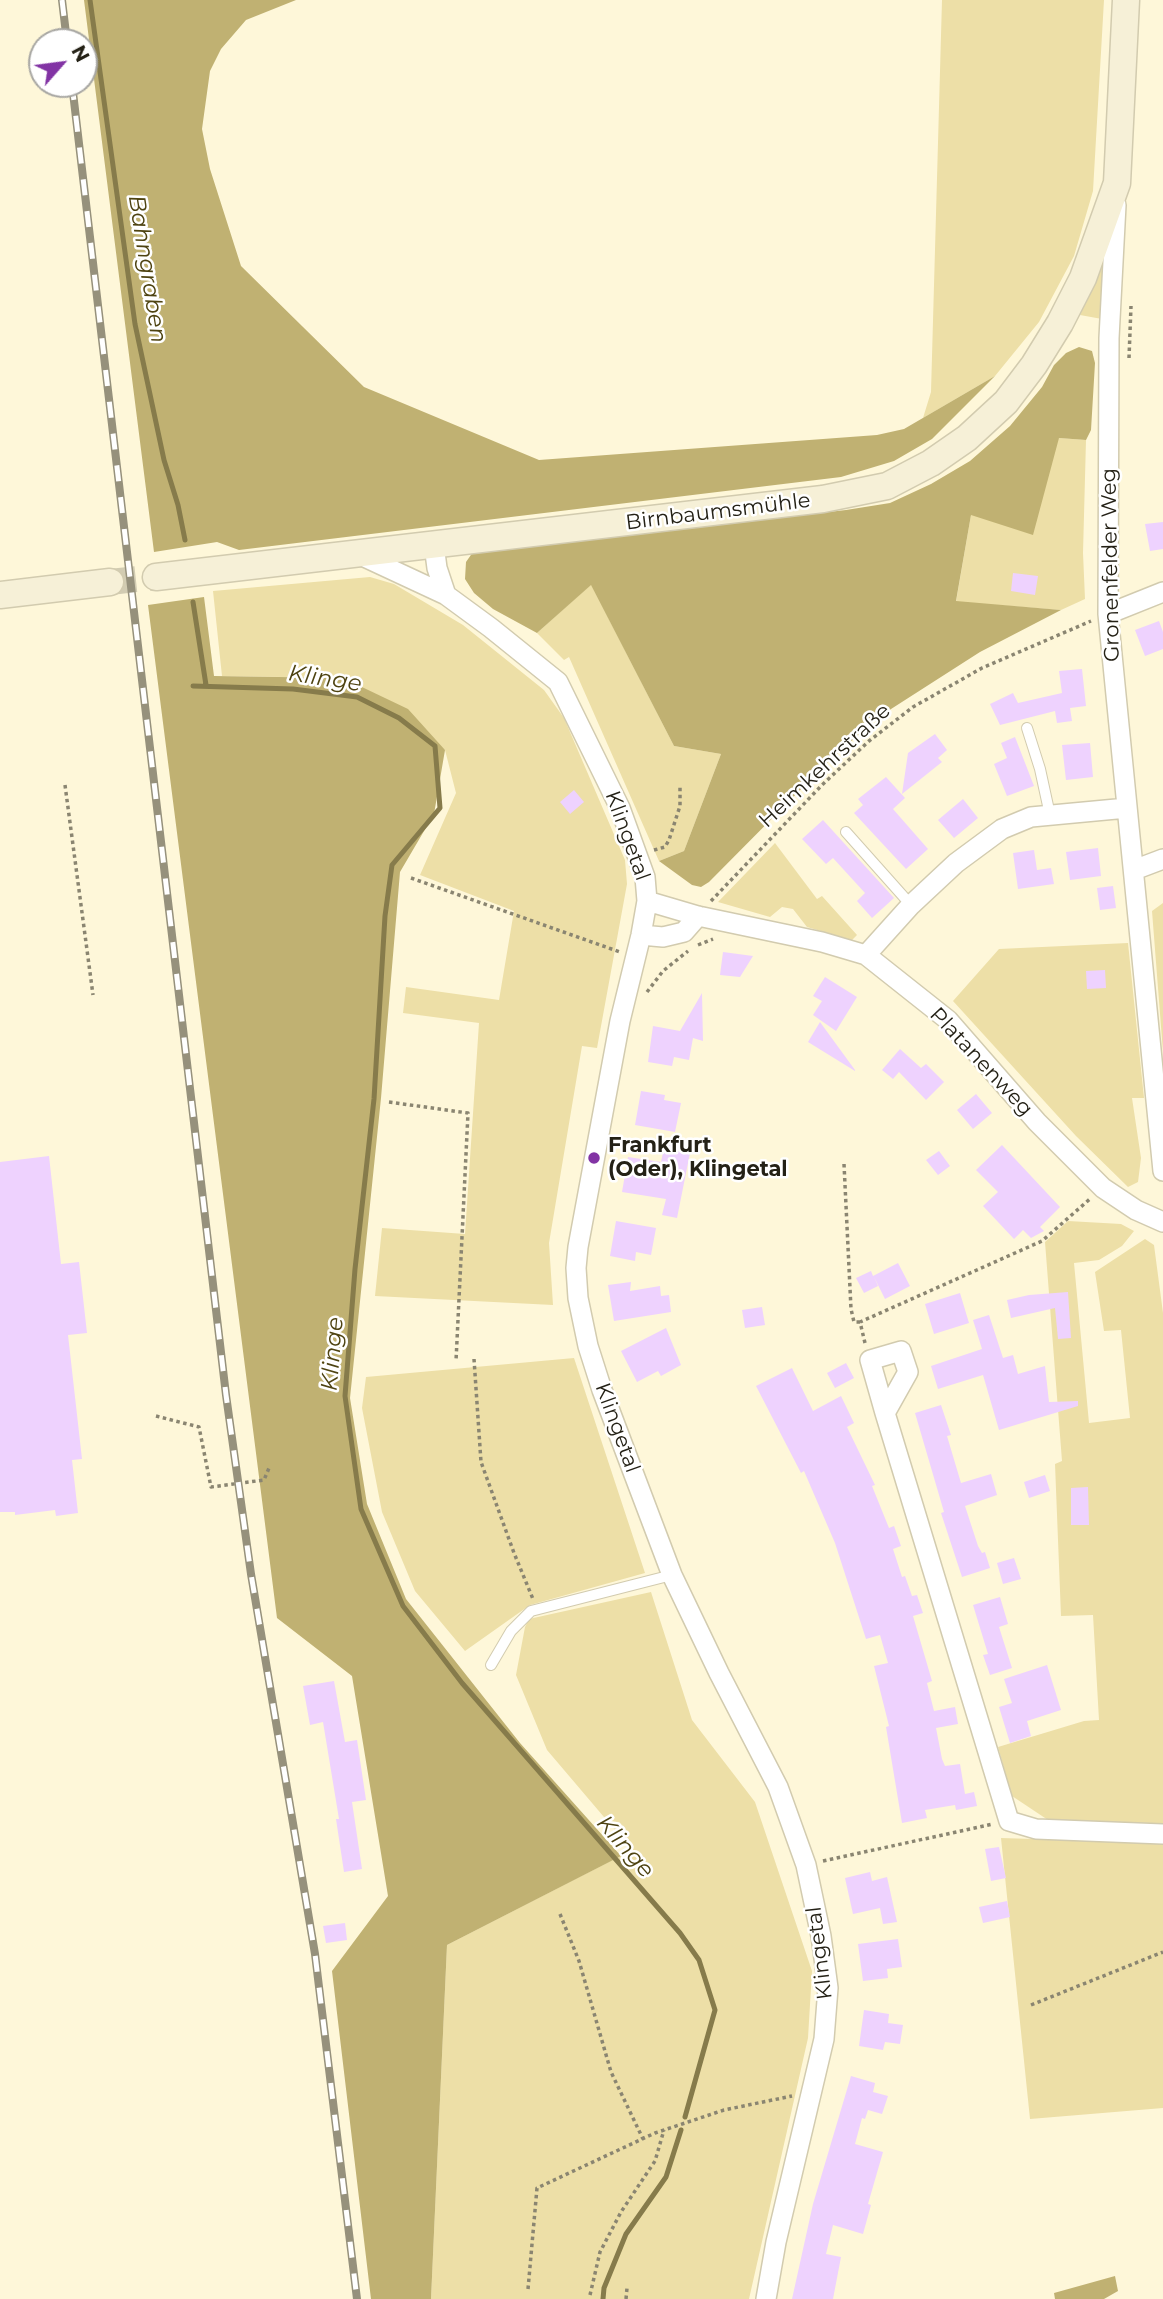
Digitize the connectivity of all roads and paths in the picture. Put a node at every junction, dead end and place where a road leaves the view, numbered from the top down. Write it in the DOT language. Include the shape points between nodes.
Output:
graph roads {
  1 [pos="1126,0"];
  2 [pos="1117,183"];
  3 [pos="434,545"];
  4 [pos="357,554"];
  5 [pos="156,576"];
  6 [pos="110,582"];
  7 [pos="1163,592"];
  8 [pos="0,595"];
  9 [pos="446,595"];
  10 [pos="1108,614"];
  11 [pos="1027,728"];
  12 [pos="65,785"];
  13 [pos="680,786"];
  14 [pos="1128,808"];
  15 [pos="1050,815"];
  16 [pos="846,832"];
  17 [pos="637,854"];
  18 [pos="1163,859"];
  19 [pos="1134,870"];
  20 [pos="411,878"];
  21 [pos="647,901"];
  22 [pos="911,905"];
  23 [pos="698,916"];
  24 [pos="641,934"];
  25 [pos="716,938"];
  26 [pos="636,955"];
  27 [pos="866,955"];
  28 [pos="93,995"];
  29 [pos="643,1001"];
  30 [pos="389,1102"];
  31 [pos="844,1164"];
  32 [pos="1163,1171"];
  33 [pos="1103,1188"];
  34 [pos="1163,1222"];
  35 [pos="860,1322"];
  36 [pos="474,1359"];
  37 [pos="870,1360"];
  38 [pos="456,1361"];
  39 [pos="885,1413"];
  40 [pos="156,1416"];
  41 [pos="269,1468"];
  42 [pos="672,1575"];
  43 [pos="538,1610"];
  44 [pos="491,1665"];
  45 [pos="1009,1821"];
  46 [pos="1163,1834"];
  47 [pos="806,1865"];
  48 [pos="560,1914"];
  49 [pos="1163,1952"];
  50 [pos="1031,2006"];
  51 [pos="811,2092"];
  52 [pos="664,2130"];
  53 [pos="643,2139"];
  54 [pos="627,2288"];
  55 [pos="528,2289"];
  56 [pos="590,2295"];
  57 [pos="626,2299"];
  58 [pos="766,2299"];
  1 -- 2 [label="main road, Gronenfelder Weg"];
  2 -- 3 [label="main road, Birnbaumsmühle" via="1083,278 1034,365 1006,402 967,438 887,486 834,498"];
  2 -- 10 [label="street, Gronenfelder Weg" via="1109,338"];
  3 -- 4 [label="main road, Birnbaumsmühle"];
  3 -- 9 [label="street"];
  4 -- 5 [label="main road, Birnbaumsmühle"];
  4 -- 9 [label="street, Klingetal"];
  6 -- 8 [label="main road"];
  7 -- 10 [label="street"];
  9 -- 17 [label="street, Klingetal" via="558,682 620,808"];
  10 -- 14 [label="street, Gronenfelder Weg"];
  10 -- 23 [label="path, Heimkehrstraße" via="982,668 913,707 822,785"];
  11 -- 15 [label="lane"];
  12 -- 28 [label="path"];
  13 -- 17 [label="path" via="680,806 665,847"];
  14 -- 15 [label="street"];
  14 -- 19 [label="street, Gronenfelder Weg"];
  15 -- 22 [label="street" via="1002,829"];
  16 -- 22 [label="lane"];
  17 -- 21 [label="street, Klingetal"];
  18 -- 19 [label="street"];
  19 -- 32 [label="street, Gronenfelder Weg"];
  20 -- 26 [label="path" via="607,949"];
  21 -- 23 [label="street, Platanenweg"];
  21 -- 24 [label="street, Klingetal"];
  22 -- 27 [label="street"];
  23 -- 24 [label="street" via="684,932 663,937"];
  23 -- 27 [label="street, Platanenweg"];
  24 -- 26 [label="street, Klingetal"];
  25 -- 29 [label="path" via="680,955"];
  26 -- 42 [label="street, Klingetal" via="576,1268 588,1346"];
  27 -- 33 [label="street, Platanenweg" via="948,1020 1037,1122"];
  30 -- 38 [label="path" via="468,1113"];
  31 -- 35 [label="path" via="851,1309 854,1322"];
  33 -- 34 [label="street, Platanenweg"];
  33 -- 35 [label="path" via="1042,1241"];
  35 -- 37 [label="path"];
  36 -- 43 [label="path" via="481,1462"];
  37 -- 39 [label="street"];
  37 -- 39 [label="street" via="901,1351 908,1372"];
  39 -- 45 [label="street"];
  40 -- 41 [label="path" via="199,1427 211,1487 264,1480"];
  42 -- 43 [label="lane"];
  42 -- 47 [label="street, Klingetal" via="778,1787"];
  43 -- 44 [label="lane" via="531,1611 511,1631"];
  45 -- 46 [label="street" via="1036,1829"];
  45 -- 47 [label="path"];
  47 -- 51 [label="street, Klingetal" via="828,1988 824,2039"];
  48 -- 53 [label="path" via="579,1961 611,2072"];
  49 -- 50 [label="path"];
  51 -- 52 [label="path" via="724,2109"];
  51 -- 58 [label="street, Klingetal"];
  52 -- 53 [label="path"];
  52 -- 56 [label="path" via="654,2161 600,2252"];
  53 -- 55 [label="path" via="537,2188"];
  54 -- 57 [label="path"];
}
